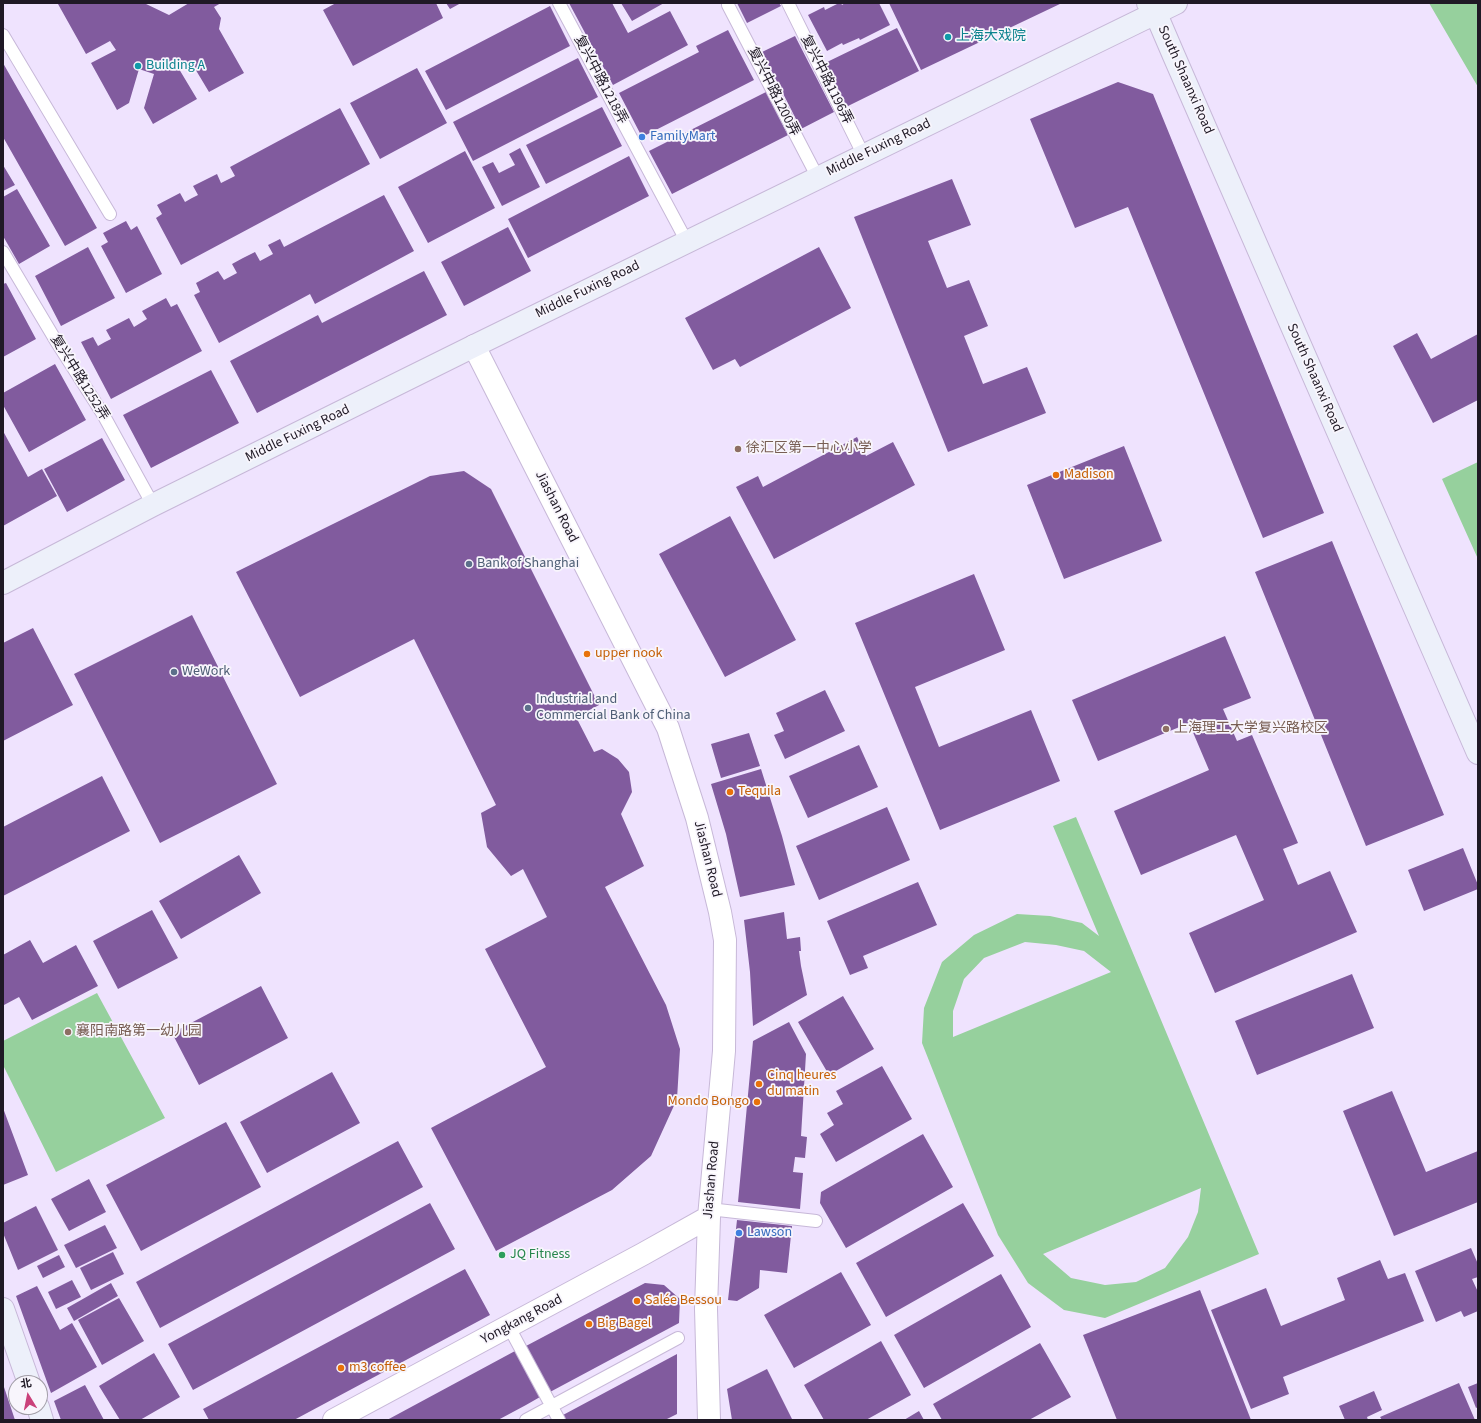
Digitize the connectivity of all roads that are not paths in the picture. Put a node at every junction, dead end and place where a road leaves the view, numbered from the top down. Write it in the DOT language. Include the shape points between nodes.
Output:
graph roads {
  1 [pos="559,3"];
  2 [pos="788,3"];
  3 [pos="1176,3"];
  4 [pos="728,6"];
  5 [pos="1152,8"];
  6 [pos="3,35"];
  7 [pos="864,156"];
  8 [pos="818,178"];
  9 [pos="110,214"];
  10 [pos="687,242"];
  11 [pos="3,252"];
  12 [pos="474,346"];
  13 [pos="153,506"];
  14 [pos="3,583"];
  15 [pos="1477,750"];
  16 [pos="709,1213"];
  17 [pos="816,1221"];
  18 [pos="5,1320"];
  19 [pos="509,1327"];
  20 [pos="678,1338"];
  21 [pos="26,1375"];
  22 [pos="552,1406"];
  23 [pos="705,1418"];
  24 [pos="334,1420"];
  25 [pos="526,1420"];
  26 [pos="559,1420"];
  1 -- 10 [label="lane, 复兴中路1218弄"];
  2 -- 7 [label="lane, 复兴中路1196弄"];
  3 -- 5 [label="main road, Middle Fuxing Road"];
  4 -- 8 [label="lane, 复兴中路1200弄"];
  5 -- 7 [label="main road, Middle Fuxing Road"];
  5 -- 15 [label="main road, South Shaanxi Road"];
  6 -- 9 [label="lane"];
  7 -- 8 [label="main road, Middle Fuxing Road"];
  8 -- 10 [label="main road, Middle Fuxing Road"];
  10 -- 12 [label="main road, Middle Fuxing Road"];
  11 -- 13 [label="lane, 复兴中路1252弄" via="104,416"];
  12 -- 13 [label="main road, Middle Fuxing Road"];
  12 -- 16 [label="street, Jiashan Road" via="668,728 697,818 725,940 724,1051"];
  13 -- 14 [label="main road, Middle Fuxing Road"];
  16 -- 17 [label="lane"];
  16 -- 19 [label="street, Yongkang Road" via="642,1254"];
  16 -- 23 [label="street, Jiashan Road"];
  18 -- 21 [label="main road"];
  19 -- 22 [label="lane"];
  19 -- 24 [label="street, Yongkang Road"];
  20 -- 22 [label="lane"];
  22 -- 25 [label="lane"];
  22 -- 26 [label="lane"];
}
